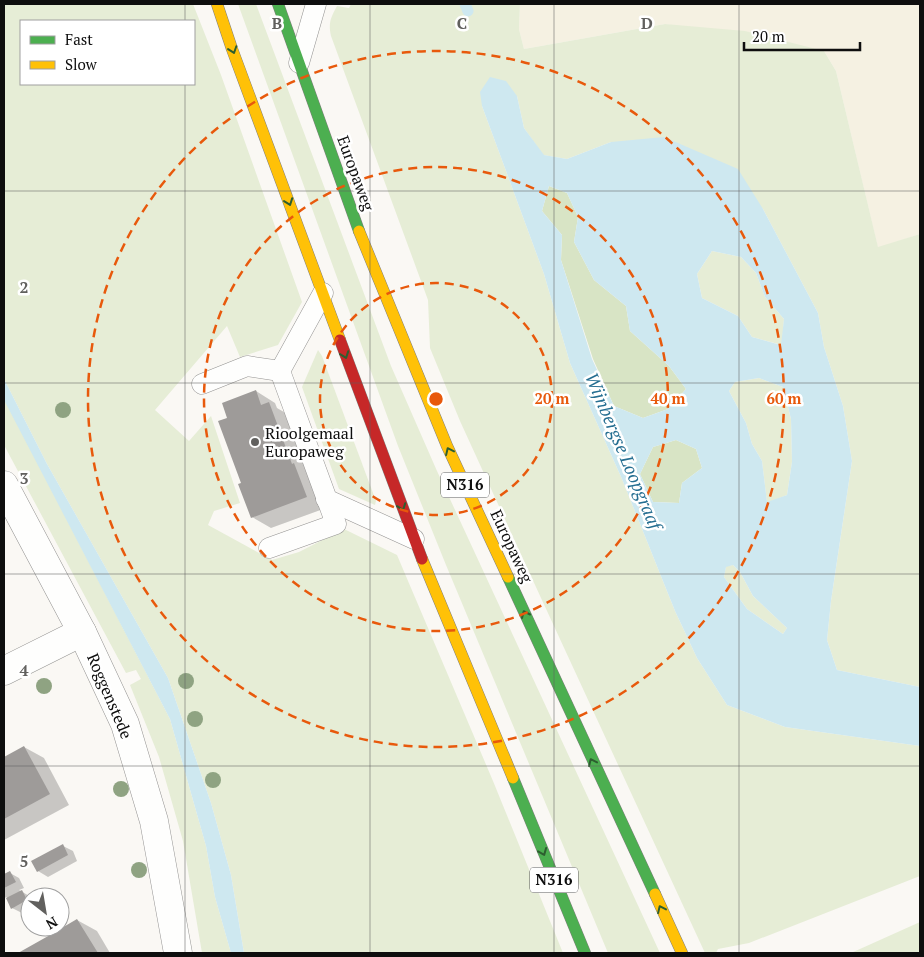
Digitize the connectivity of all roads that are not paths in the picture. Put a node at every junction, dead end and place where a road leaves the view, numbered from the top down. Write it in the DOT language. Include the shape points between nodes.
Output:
graph roads {
  1 [pos="218,4"];
  2 [pos="278,4"];
  3 [pos="316,4"];
  4 [pos="300,63"];
  5 [pos="323,293"];
  6 [pos="280,371"];
  7 [pos="202,384"];
  8 [pos="4,485"];
  9 [pos="326,499"];
  10 [pos="414,540"];
  11 [pos="269,548"];
  12 [pos="82,632"];
  13 [pos="4,671"];
  14 [pos="178,953"];
  15 [pos="585,953"];
  16 [pos="682,953"];
  1 -- 5 [label="main road, N316, one-way"];
  2 -- 4 [label="main road, Europaweg / N316"];
  3 -- 4 [label="lane"];
  16 -- 4 [label="main road, Europaweg / N316, one-way" via="447,446 358,225"];
  5 -- 6 [label="lane"];
  5 -- 10 [label="main road, N316, one-way"];
  6 -- 7 [label="lane" via="247,366"];
  6 -- 9 [label="lane"];
  8 -- 12 [label="street, Roggenstede"];
  9 -- 10 [label="lane"];
  9 -- 11 [label="lane" via="336,524"];
  10 -- 15 [label="main road, N316, one-way"];
  12 -- 13 [label="street"];
  12 -- 14 [label="street, Roggenstede" via="125,724 154,821"];
}
